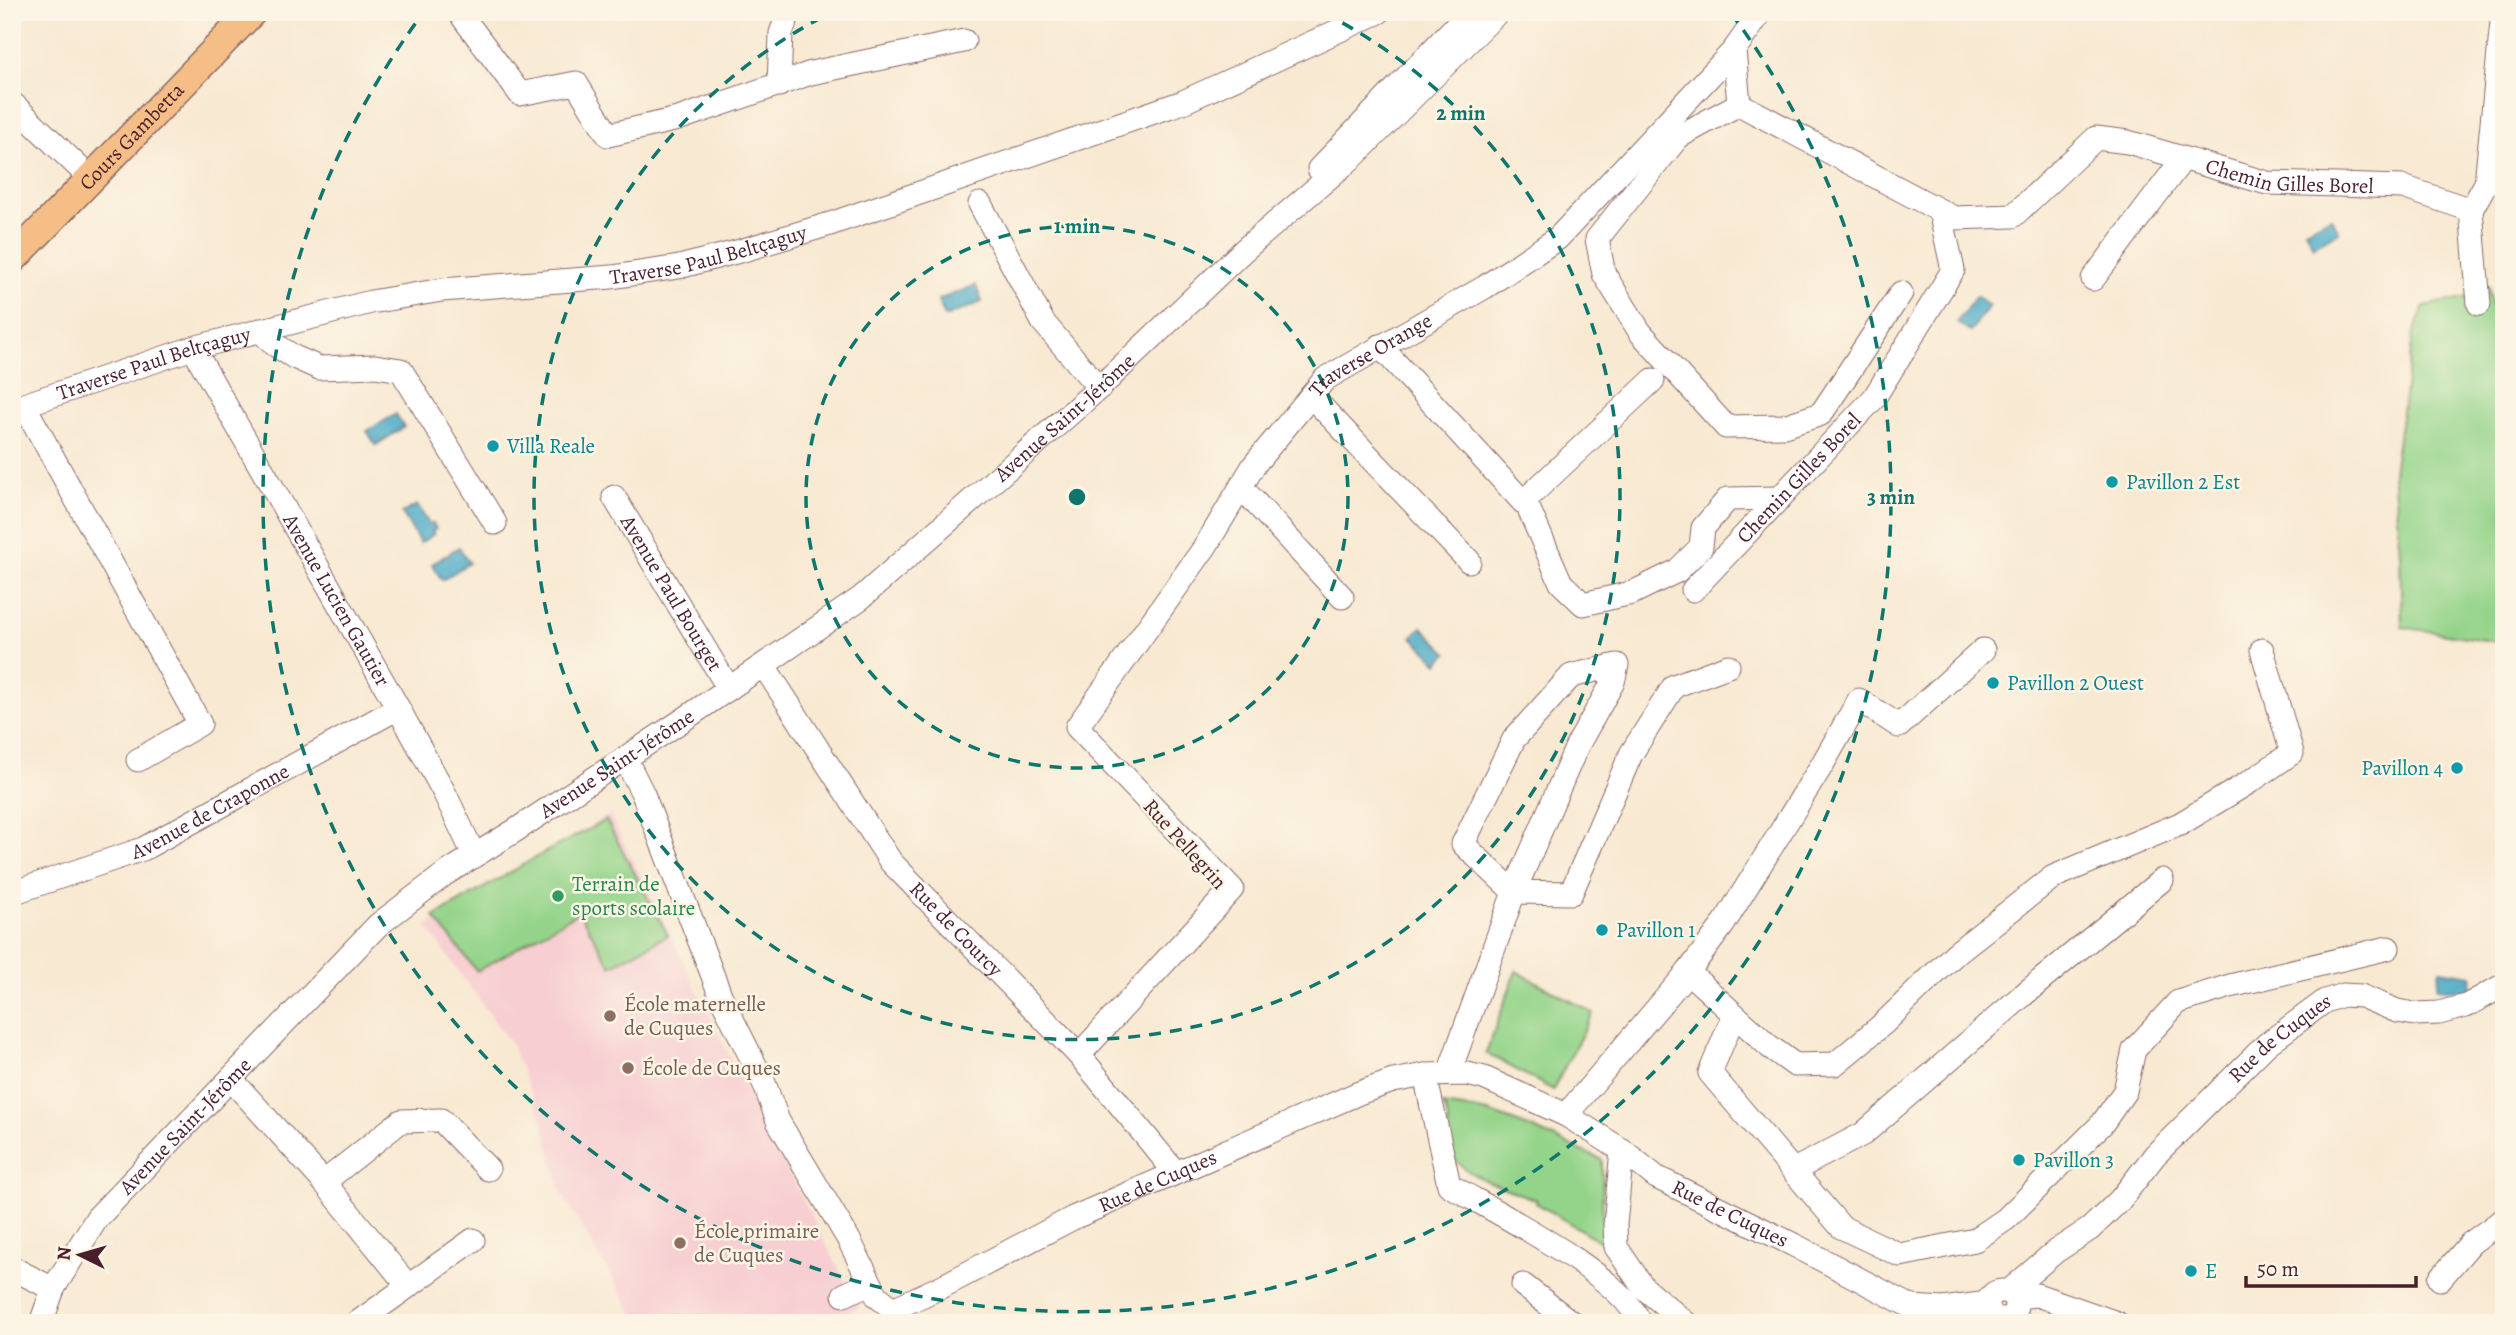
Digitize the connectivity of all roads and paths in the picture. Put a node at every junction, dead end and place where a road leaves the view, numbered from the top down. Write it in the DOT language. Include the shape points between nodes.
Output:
graph roads {
  1 [pos="252,12"];
  2 [pos="459,12"];
  3 [pos="789,12"];
  4 [pos="1379,12"];
  5 [pos="1469,12"];
  6 [pos="1498,12"];
  7 [pos="1761,12"];
  8 [pos="2503,12"];
  9 [pos="964,41"];
  10 [pos="1734,50"];
  11 [pos="779,85"];
  12 [pos="12,103"];
  13 [pos="1739,104"];
  14 [pos="2183,159"];
  15 [pos="92,180"];
  16 [pos="980,204"];
  17 [pos="2471,209"];
  18 [pos="1940,211"];
  19 [pos="1244,250"];
  20 [pos="12,260"];
  21 [pos="2093,279"];
  22 [pos="1901,293"];
  23 [pos="2479,303"];
  24 [pos="260,330"];
  25 [pos="1380,346"];
  26 [pos="193,348"];
  27 [pos="1653,380"];
  28 [pos="1099,388"];
  29 [pos="1311,396"];
  30 [pos="18,407"];
  31 [pos="1241,487"];
  32 [pos="614,497"];
  33 [pos="1780,499"];
  34 [pos="1530,512"];
  35 [pos="495,523"];
  36 [pos="1469,561"];
  37 [pos="1693,590"];
  38 [pos="1342,597"];
  39 [pos="1983,650"];
  40 [pos="2262,650"];
  41 [pos="764,666"];
  42 [pos="1728,666"];
  43 [pos="729,689"];
  44 [pos="398,708"];
  45 [pos="1077,727"];
  46 [pos="625,758"];
  47 [pos="138,760"];
  48 [pos="474,855"];
  49 [pos="2162,880"];
  50 [pos="1514,892"];
  51 [pos="12,893"];
  52 [pos="2388,948"];
  53 [pos="1688,972"];
  54 [pos="2504,985"];
  55 [pos="1734,1015"];
  56 [pos="1079,1055"];
  57 [pos="1449,1073"];
  58 [pos="1425,1075"];
  59 [pos="231,1079"];
  60 [pos="1566,1115"];
  61 [pos="1622,1150"];
  62 [pos="488,1169"];
  63 [pos="1794,1170"];
  64 [pos="1175,1172"];
  65 [pos="324,1182"];
  66 [pos="2504,1220"];
  67 [pos="473,1240"];
  68 [pos="12,1268"];
  69 [pos="2440,1279"];
  70 [pos="1523,1285"];
  71 [pos="408,1286"];
  72 [pos="53,1289"];
  73 [pos="2011,1294"];
  74 [pos="1992,1314"];
  75 [pos="895,1316"];
  76 [pos="41,1323"];
  77 [pos="356,1323"];
  78 [pos="1572,1323"];
  79 [pos="1640,1323"];
  80 [pos="1686,1323"];
  81 [pos="2117,1323"];
  1 -- 15 [label="main road, Cours Gambetta"];
  2 -- 11 [label="street" via="520,94 576,82 608,135 678,119"];
  3 -- 11 [label="street" via="781,33"];
  4 -- 24 [label="street, Traverse Paul Beltçaguy" via="1184,102 740,251 679,267 612,276 430,292"];
  5 -- 19 [label="street, Avenue Saint-Jérôme"];
  6 -- 19 [label="street, Avenue Saint-Jérôme" via="1354,156"];
  7 -- 10 [label="street"];
  8 -- 17 [label="street" via="2486,183"];
  9 -- 11 [label="street" via="811,73"];
  10 -- 13 [label="street"];
  10 -- 25 [label="street, Traverse Orange" via="1558,238 1485,287"];
  12 -- 15 [label="street"];
  13 -- 18 [label="street, Chemin Gilles Borel"];
  13 -- 22 [label="street" via="1678,137 1597,239 1604,274 1640,332 1726,427 1784,426 1821,414"];
  14 -- 17 [label="street, Chemin Gilles Borel" via="2267,183 2403,187"];
  14 -- 18 [label="street, Chemin Gilles Borel" via="2128,142 2095,138 2013,216 1954,218"];
  14 -- 21 [label="street"];
  15 -- 20 [label="main road, Cours Gambetta"];
  16 -- 28 [label="street" via="1043,322"];
  17 -- 23 [label="street"];
  18 -- 33 [label="street, Chemin Gilles Borel" via="1953,270 1874,398"];
  19 -- 28 [label="street, Avenue Saint-Jérôme"];
  24 -- 26 [label="street, Traverse Paul Beltçaguy"];
  24 -- 35 [label="street" via="294,357 319,368 401,370"];
  25 -- 27 [label="street" via="1523,502"];
  25 -- 29 [label="street, Traverse Orange" via="1325,379"];
  26 -- 30 [label="street, Traverse Paul Beltçaguy"];
  26 -- 44 [label="street, Avenue Lucien Gautier"];
  28 -- 41 [label="street, Avenue Saint-Jérôme" via="861,598"];
  29 -- 31 [label="street, Traverse Orange" via="1268,445"];
  29 -- 36 [label="street"];
  30 -- 47 [label="street" via="200,724"];
  31 -- 38 [label="street"];
  31 -- 45 [label="street, Traverse Orange" via="1205,547"];
  32 -- 43 [label="street, Avenue Paul Bourget"];
  33 -- 34 [label="street" via="1728,499 1703,528 1701,547 1677,571 1632,593 1583,604 1561,583"];
  33 -- 37 [label="street, Chemin Gilles Borel"];
  39 -- 53 [label="street" via="1899,726 1859,699 1723,925"];
  40 -- 55 [label="street" via="2292,752 2251,781 2180,824 2053,877 1956,953 1835,1064 1796,1065"];
  41 -- 43 [label="street, Avenue Saint-Jérôme"];
  41 -- 56 [label="street, Rue de Courcy" via="891,862"];
  42 -- 50 [label="street" via="1674,686 1631,754 1571,893"];
  43 -- 46 [label="street, Avenue Saint-Jérôme"];
  44 -- 48 [label="street, Avenue Lucien Gautier"];
  44 -- 51 [label="street, Avenue de Craponne" via="143,849"];
  45 -- 56 [label="street, Rue Pellegrin" via="1231,889"];
  46 -- 48 [label="street, Avenue Saint-Jérôme"];
  46 -- 75 [label="street, Rue de Cuques" via="778,1121 849,1240 858,1288 877,1296"];
  48 -- 59 [label="street, Avenue Saint-Jérôme" via="378,925"];
  49 -- 63 [label="street" via="1863,1134"];
  50 -- 50 [label="street" via="1577,746 1613,682 1617,665 1571,676 1514,739 1463,844"];
  50 -- 57 [label="street"];
  52 -- 63 [label="street" via="2178,1002 2134,1050 2125,1091 2102,1124 2006,1219 1975,1240 1900,1255 1841,1227"];
  53 -- 55 [label="street"];
  53 -- 60 [label="street"];
  54 -- 73 [label="street, Rue de Cuques" via="2466,1006 2439,1013 2397,1011 2361,996 2325,1001 2267,1044 2154,1155 2120,1200"];
  55 -- 63 [label="street" via="1710,1073"];
  56 -- 64 [label="street, Rue de Courcy"];
  57 -- 58 [label="street, Rue de Cuques"];
  57 -- 60 [label="street, Rue de Cuques" via="1484,1078"];
  58 -- 64 [label="street, Rue de Cuques" via="1359,1093"];
  58 -- 79 [label="street" via="1449,1185 1591,1269 1636,1313"];
  59 -- 65 [label="street"];
  59 -- 72 [label="street, Avenue Saint-Jérôme" via="97,1218"];
  60 -- 61 [label="street, Rue de Cuques"];
  61 -- 74 [label="street, Rue de Cuques" via="1656,1177 1912,1307"];
  61 -- 80 [label="street" via="1616,1247 1643,1287"];
  62 -- 65 [label="street" via="441,1120 401,1121"];
  64 -- 75 [label="street, Rue de Cuques" via="1073,1218"];
  65 -- 71 [label="street"];
  66 -- 69 [label="street" via="2471,1243"];
  67 -- 71 [label="street"];
  68 -- 72 [label="street"];
  70 -- 78 [label="street"];
  71 -- 77 [label="street"];
  72 -- 76 [label="street, Avenue Saint-Jérôme"];
  73 -- 74 [label="street, Rue de Cuques" via="1997,1291 1990,1297"];
  73 -- 81 [label="street" via="2037,1295"];
}
